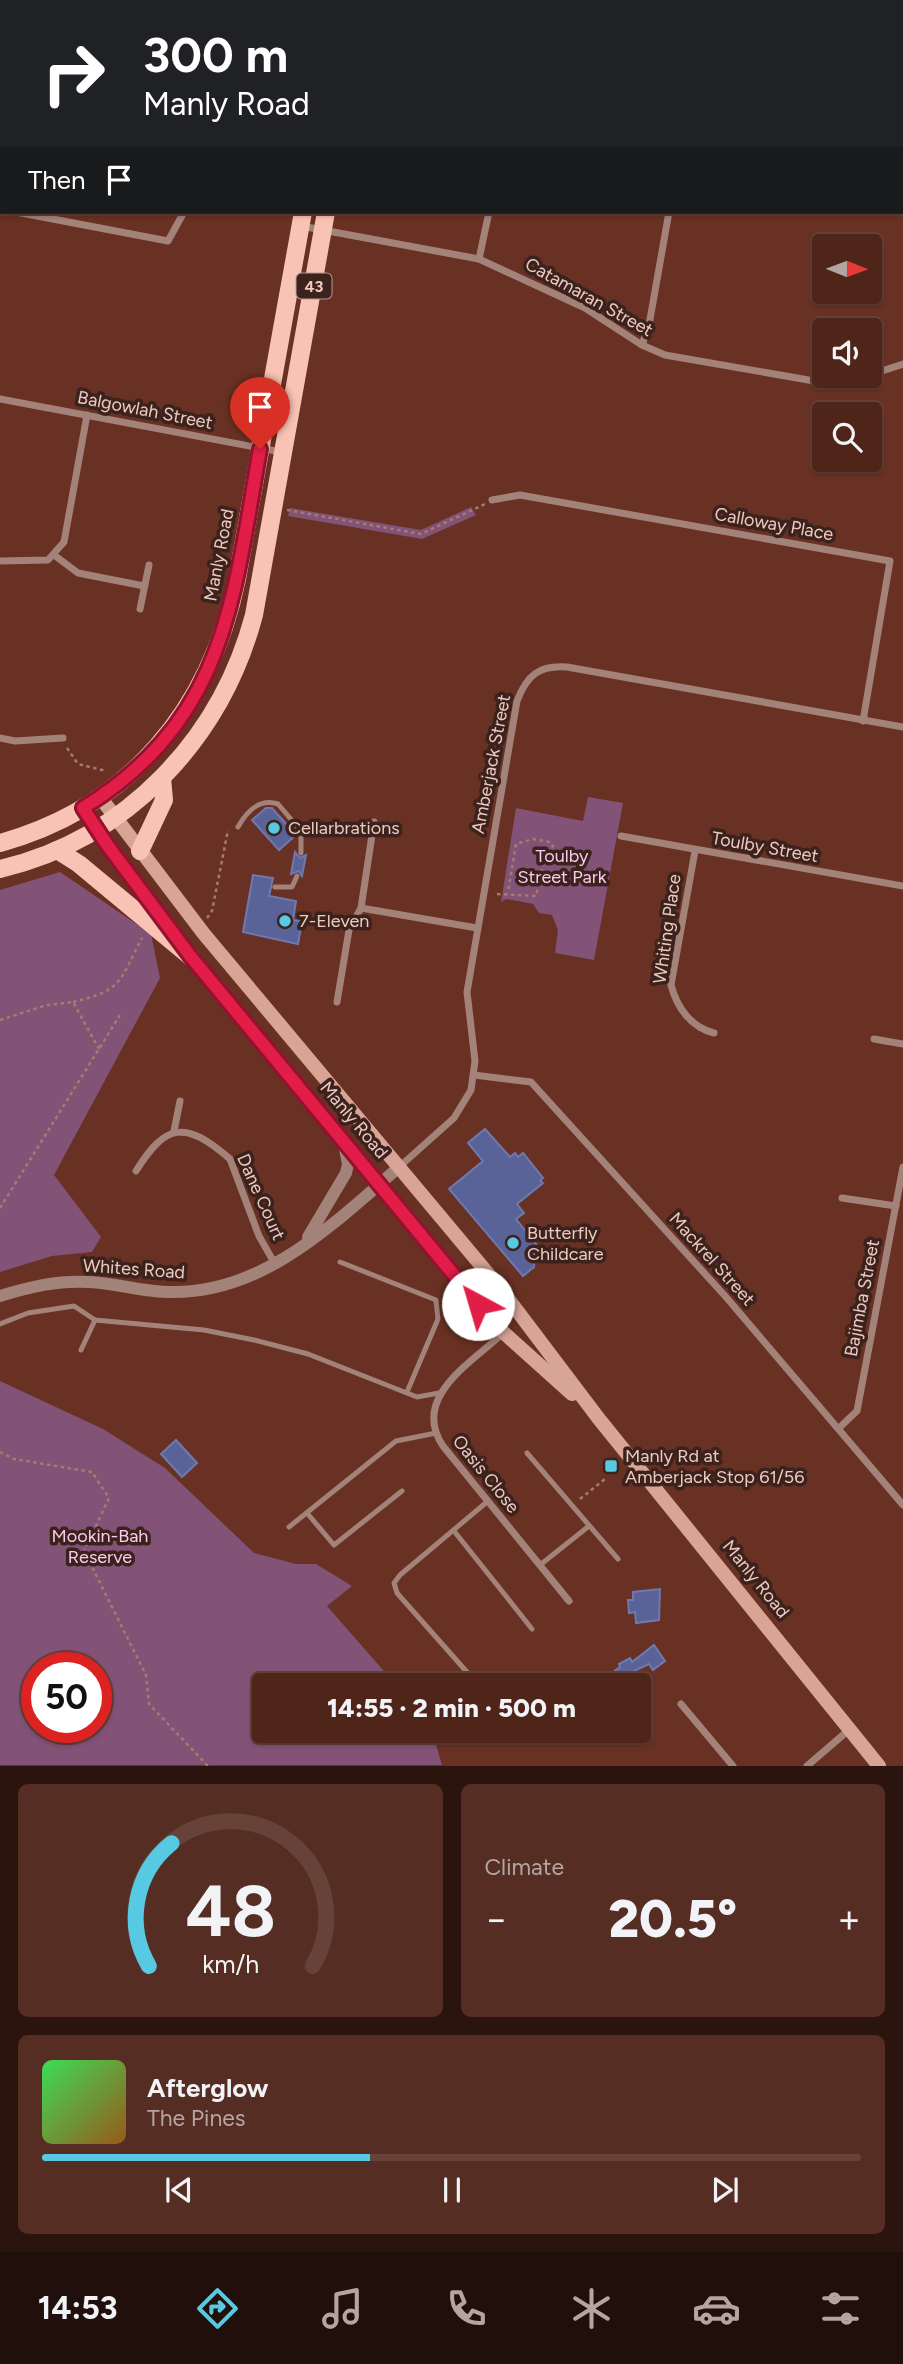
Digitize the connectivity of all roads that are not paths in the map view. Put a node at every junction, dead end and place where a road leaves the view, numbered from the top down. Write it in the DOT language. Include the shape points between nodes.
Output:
graph roads {
  1 [pos="26,214"];
  2 [pos="183,214"];
  3 [pos="489,214"];
  4 [pos="669,214"];
  5 [pos="301,219"];
  6 [pos="325,221"];
  7 [pos="479,259"];
  8 [pos="642,345"];
  9 [pos="903,364"];
  10 [pos="882,371"];
  11 [pos="812,380"];
  12 [pos="0,398"];
  13 [pos="87,415"];
  14 [pos="260,449"];
  15 [pos="284,453"];
  16 [pos="492,500"];
  17 [pos="54,555"];
  18 [pos="0,561"];
  19 [pos="149,565"];
  20 [pos="144,586"];
  21 [pos="140,609"];
  22 [pos="221,639"];
  23 [pos="245,648"];
  24 [pos="863,721"];
  25 [pos="903,727"];
  26 [pos="0,738"];
  27 [pos="63,738"];
  28 [pos="162,778"];
  29 [pos="100,797"];
  30 [pos="83,808"];
  31 [pos="115,819"];
  32 [pos="374,822"];
  33 [pos="238,827"];
  34 [pos="97,830"];
  35 [pos="621,836"];
  36 [pos="0,843"];
  37 [pos="57,850"];
  38 [pos="140,851"];
  39 [pos="695,851"];
  40 [pos="301,853"];
  41 [pos="0,869"];
  42 [pos="297,876"];
  43 [pos="903,886"];
  44 [pos="275,887"];
  45 [pos="361,908"];
  46 [pos="477,928"];
  47 [pos="191,957"];
  48 [pos="337,1002"];
  49 [pos="714,1033"];
  50 [pos="874,1039"];
  51 [pos="903,1044"];
  52 [pos="474,1075"];
  53 [pos="180,1101"];
  54 [pos="174,1131"];
  55 [pos="342,1139"];
  56 [pos="903,1167"];
  57 [pos="398,1168"];
  58 [pos="136,1171"];
  59 [pos="380,1184"];
  60 [pos="842,1198"];
  61 [pos="896,1206"];
  62 [pos="303,1246"];
  63 [pos="340,1262"];
  64 [pos="276,1265"];
  65 [pos="0,1296"];
  66 [pos="94,1320"];
  67 [pos="0,1324"];
  68 [pos="504,1333"];
  69 [pos="80,1350"];
  70 [pos="407,1392"];
  71 [pos="439,1394"];
  72 [pos="599,1419"];
  73 [pos="839,1428"];
  74 [pos="436,1433"];
  75 [pos="527,1453"];
  76 [pos="402,1491"];
  77 [pos="488,1501"];
  78 [pos="903,1505"];
  79 [pos="307,1513"];
  80 [pos="589,1526"];
  81 [pos="289,1527"];
  82 [pos="454,1531"];
  83 [pos="618,1559"];
  84 [pos="540,1565"];
  85 [pos="569,1601"];
  86 [pos="532,1629"];
  87 [pos="468,1673"];
  88 [pos="681,1704"];
  89 [pos="850,1728"];
  90 [pos="733,1766"];
  91 [pos="807,1766"];
  92 [pos="879,1766"];
  1 -- 2 [label="street" via="168,241"];
  3 -- 7 [label="street"];
  4 -- 8 [label="street"];
  5 -- 6 [label="street, Catamaran Street"];
  5 -- 14 [label="main road, Manly Road / 43"];
  6 -- 7 [label="street, Catamaran Street"];
  6 -- 15 [label="main road, 43"];
  7 -- 8 [label="street, Catamaran Street" via="585,308"];
  8 -- 11 [label="street, Catamaran Street" via="665,355"];
  9 -- 10 [label="street, Catamaran Street"];
  12 -- 13 [label="street, Balgowlah Street"];
  13 -- 14 [label="street, Balgowlah Street"];
  13 -- 17 [label="street" via="64,542"];
  14 -- 15 [label="street, Balgowlah Street"];
  14 -- 22 [label="main road, Manly Road / 43" via="237,579"];
  15 -- 23 [label="main road, 43"];
  16 -- 24 [label="street, Calloway Place" via="520,495 890,561"];
  17 -- 18 [label="street" via="36,562"];
  17 -- 20 [label="street" via="78,573"];
  19 -- 20 [label="street"];
  20 -- 21 [label="street"];
  22 -- 23 [label="lane"];
  22 -- 29 [label="main road, Manly Road / 43" via="183,715 140,765"];
  23 -- 28 [label="main road, 43" via="211,717"];
  24 -- 25 [label="street, Amberjack Street"];
  24 -- 46 [label="street, Amberjack Street" via="568,667 538,670 524,681 517,701"];
  26 -- 27 [label="street"];
  28 -- 31 [label="main road, 43"];
  28 -- 38 [label="main road" via="164,800"];
  29 -- 30 [label="main road"];
  29 -- 31 [label="main road, Manly Road"];
  30 -- 34 [label="main road, Manly Road"];
  30 -- 36 [label="main road" via="46,828"];
  31 -- 34 [label="main road, 43"];
  31 -- 38 [label="main road, Manly Road"];
  32 -- 45 [label="street"];
  33 -- 40 [label="lane" via="254,807 278,804 301,831"];
  34 -- 37 [label="main road, 43"];
  34 -- 47 [label="main road, Manly Road"];
  35 -- 39 [label="street, Toulby Street"];
  37 -- 41 [label="main road"];
  37 -- 47 [label="main road"];
  38 -- 57 [label="main road, Manly Road"];
  39 -- 43 [label="street, Toulby Street"];
  39 -- 49 [label="street, Whiting Place" via="671,985 684,1012 700,1029"];
  42 -- 44 [label="lane" via="292,887"];
  45 -- 46 [label="street"];
  45 -- 48 [label="street" via="349,930"];
  46 -- 52 [label="street, Amberjack Street" via="467,992"];
  47 -- 55 [label="main road, Manly Road"];
  50 -- 51 [label="street"];
  52 -- 57 [label="street, Amberjack Street" via="471,1090 454,1118"];
  52 -- 73 [label="street, Mackrel Street" via="531,1082"];
  53 -- 54 [label="street"];
  54 -- 58 [label="street" via="152,1145"];
  54 -- 64 [label="street, Dane Court" via="211,1144 230,1159 259,1236"];
  55 -- 59 [label="main road, Manly Road"];
  55 -- 62 [label="street" via="348,1153 346,1173"];
  56 -- 61 [label="street, Bajimba Street"];
  57 -- 59 [label="street, Whites Road"];
  57 -- 72 [label="main road, Manly Road" via="500,1289"];
  59 -- 62 [label="street, Whites Road"];
  59 -- 68 [label="main road, Manly Road"];
  60 -- 61 [label="street"];
  61 -- 73 [label="street, Bajimba Street" via="858,1410"];
  62 -- 64 [label="street, Whites Road"];
  63 -- 70 [label="lane" via="436,1300 438,1319"];
  64 -- 65 [label="street, Whites Road" via="216,1288 173,1293 89,1282 38,1284"];
  66 -- 67 [label="lane" via="74,1306 28,1313"];
  66 -- 69 [label="lane"];
  66 -- 70 [label="lane" via="204,1330 254,1340 308,1354"];
  68 -- 71 [label="street"];
  68 -- 72 [label="main road, Manly Road"];
  70 -- 71 [label="lane" via="425,1397"];
  71 -- 74 [label="street, Oasis Close"];
  72 -- 89 [label="main road, Manly Road"];
  73 -- 78 [label="street, Mackrel Street"];
  74 -- 77 [label="street, Oasis Close"];
  74 -- 79 [label="lane" via="396,1441"];
  75 -- 80 [label="lane"];
  76 -- 79 [label="lane" via="334,1545"];
  77 -- 82 [label="lane"];
  77 -- 84 [label="street, Oasis Close"];
  79 -- 81 [label="lane"];
  80 -- 83 [label="lane"];
  80 -- 84 [label="lane"];
  82 -- 86 [label="lane"];
  82 -- 87 [label="lane" via="394,1583 397,1593"];
  84 -- 85 [label="street, Oasis Close"];
  88 -- 90 [label="street"];
  89 -- 91 [label="street"];
  89 -- 92 [label="main road, Manly Road"];
}
